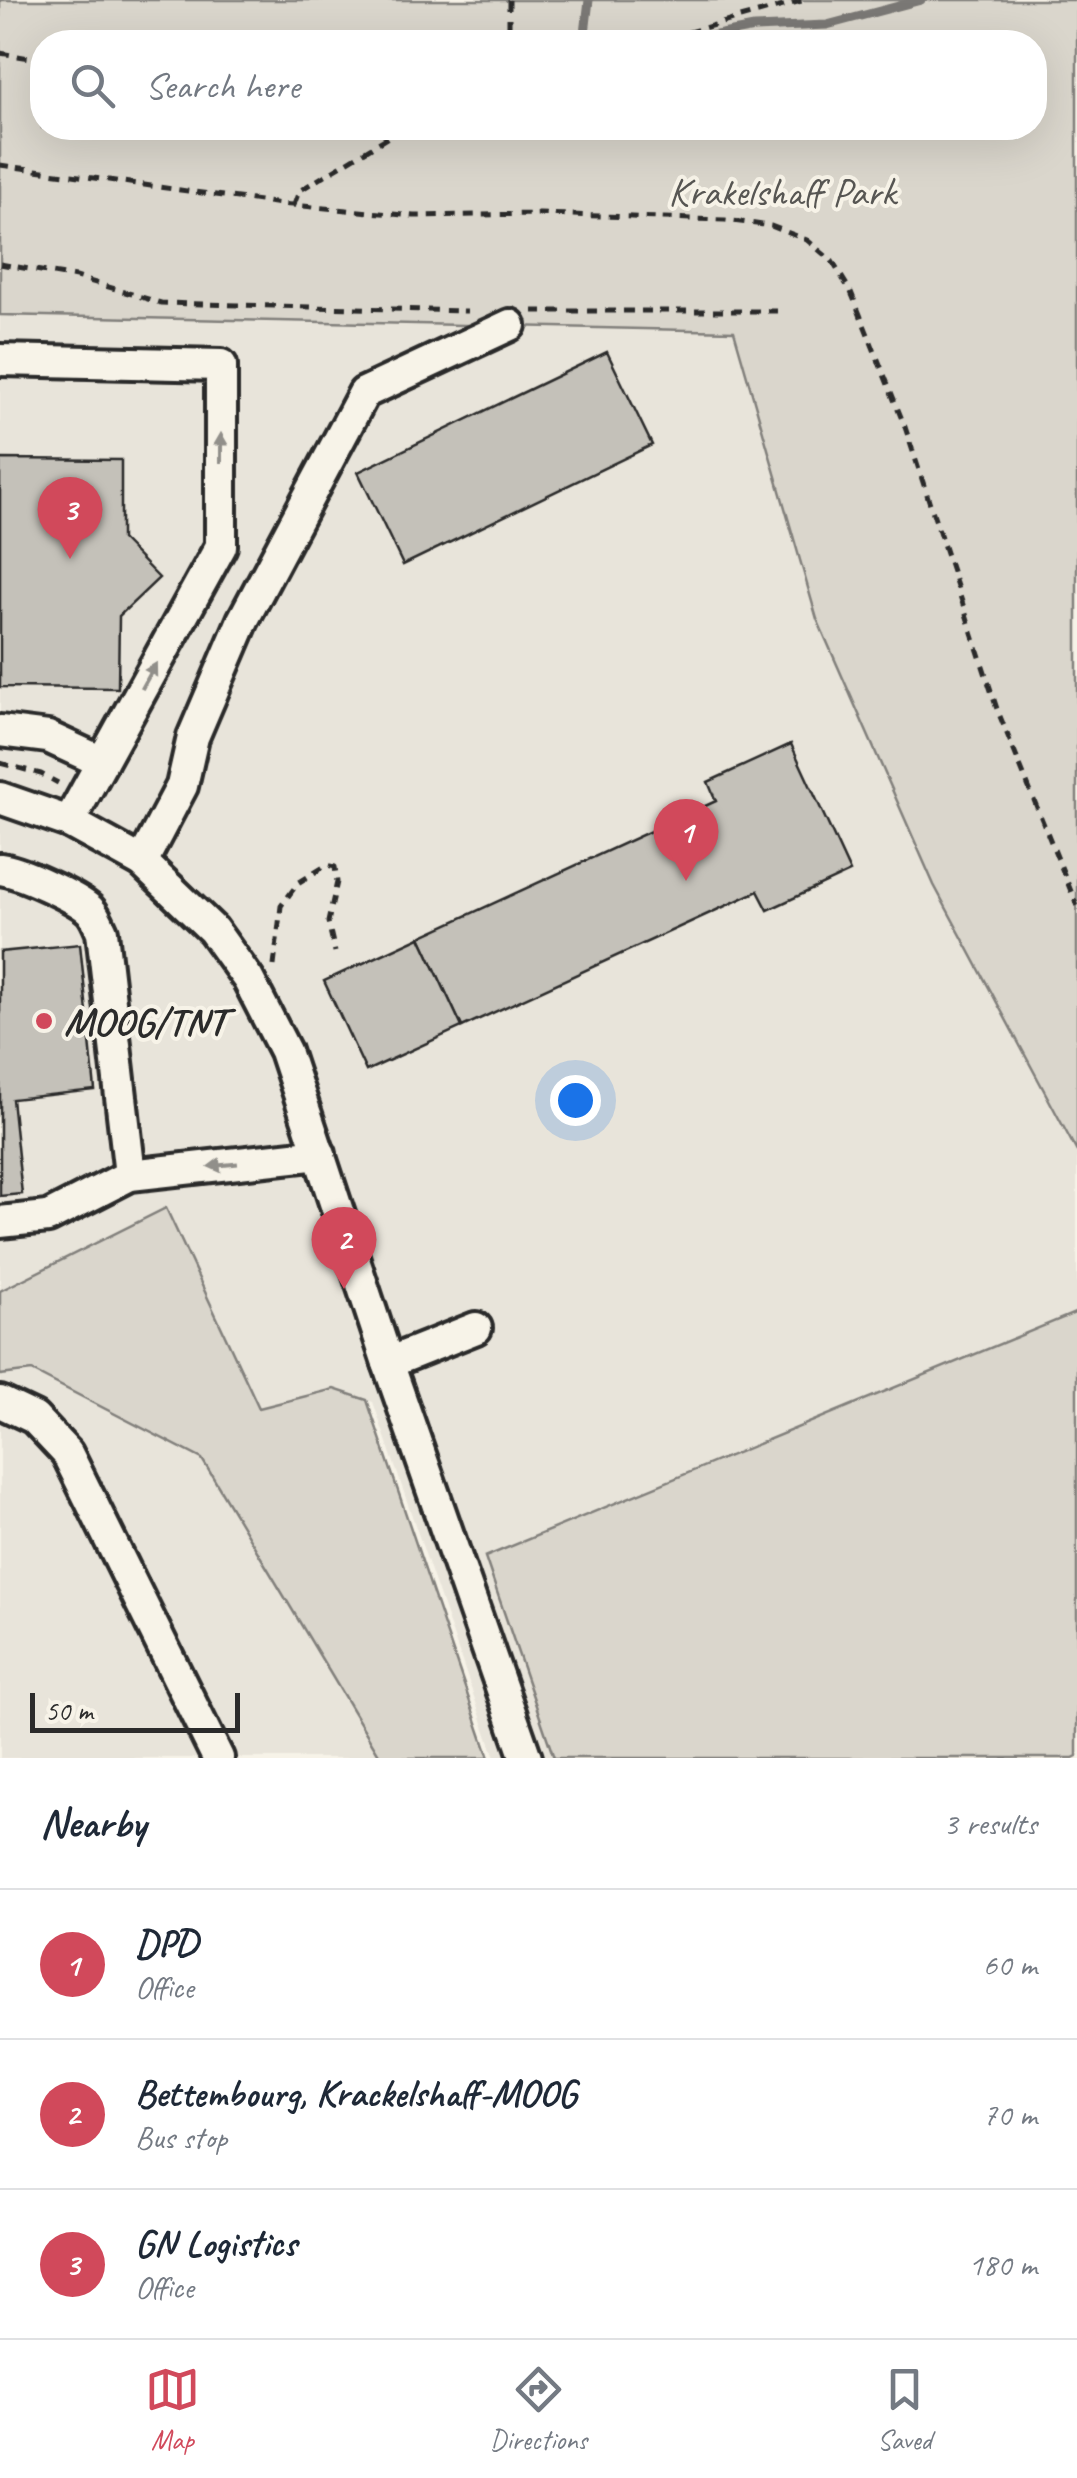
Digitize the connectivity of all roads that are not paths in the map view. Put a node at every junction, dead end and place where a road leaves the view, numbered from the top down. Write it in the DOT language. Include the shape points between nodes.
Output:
graph roads {
  1 [pos="522,318"];
  2 [pos="0,360"];
  3 [pos="0,731"];
  4 [pos="102,762"];
  5 [pos="0,798"];
  6 [pos="68,822"];
  7 [pos="142,862"];
  8 [pos="0,869"];
  9 [pos="320,1154"];
  10 [pos="130,1175"];
  11 [pos="0,1222"];
  12 [pos="476,1328"];
  13 [pos="388,1363"];
  14 [pos="0,1402"];
  15 [pos="218,1758"];
  16 [pos="526,1758"];
  1 -- 7 [label="lane" via="364,393 242,620 192,736 182,786"];
  4 -- 2 [label="lane, one-way" via="221,546 221,365"];
  3 -- 4 [label="lane" via="48,737"];
  4 -- 6 [label="lane"];
  5 -- 6 [label="lane"];
  6 -- 7 [label="lane"];
  7 -- 9 [label="lane" via="213,930 248,980 284,1051"];
  8 -- 10 [label="lane" via="52,887 91,911 102,932"];
  9 -- 10 [label="lane, one-way"];
  9 -- 13 [label="lane"];
  10 -- 11 [label="lane" via="48,1217"];
  12 -- 13 [label="lane"];
  13 -- 16 [label="lane"];
  14 -- 15 [label="lane" via="34,1418 67,1454"];
}
